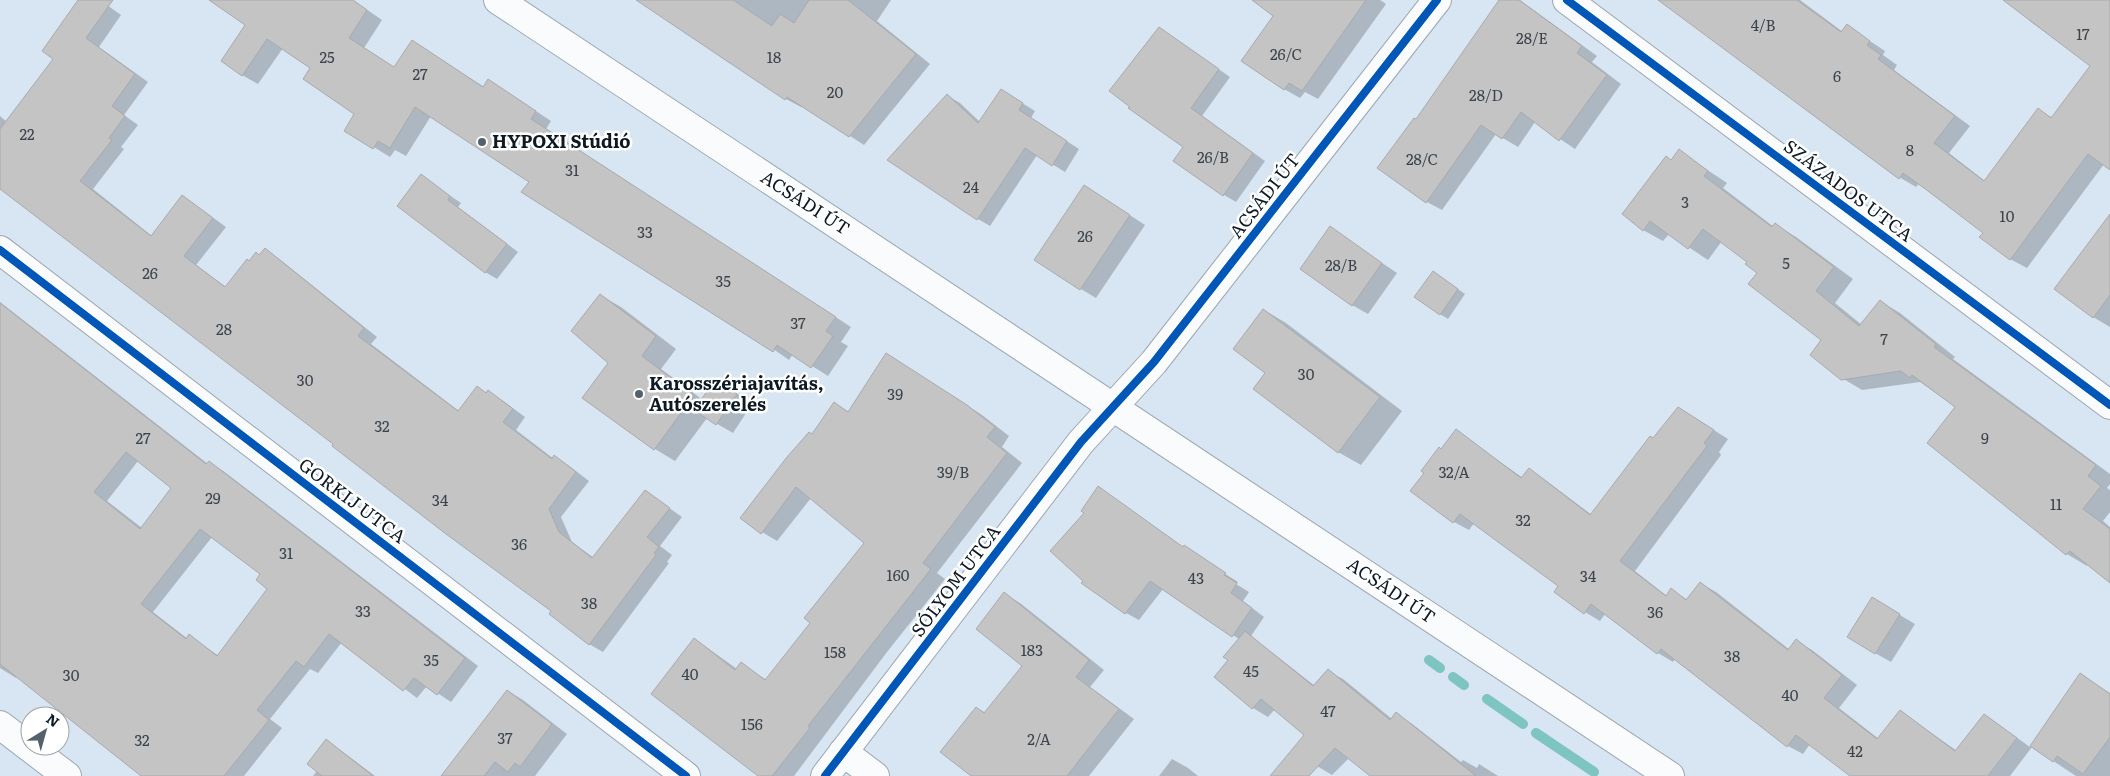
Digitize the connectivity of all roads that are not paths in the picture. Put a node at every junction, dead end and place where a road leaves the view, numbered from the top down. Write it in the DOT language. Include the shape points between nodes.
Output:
graph roads {
  1 [pos="498,0"];
  2 [pos="1437,0"];
  3 [pos="1567,0"];
  4 [pos="0,250"];
  5 [pos="2106,393"];
  6 [pos="1113,406"];
  7 [pos="0,725"];
  8 [pos="843,752"];
  9 [pos="67,776"];
  10 [pos="686,776"];
  11 [pos="825,776"];
  12 [pos="875,776"];
  13 [pos="1670,776"];
  1 -- 6 [label="street, ACSÁDI ÚT"];
  2 -- 6 [label="street, ACSÁDI ÚT" via="1154,362"];
  3 -- 5 [label="street, SZÁZADOS UTCA"];
  4 -- 10 [label="street, GORKIJ UTCA"];
  6 -- 8 [label="street, SÓLYOM UTCA"];
  6 -- 13 [label="street, ACSÁDI ÚT"];
  7 -- 9 [label="street"];
  8 -- 11 [label="street, SÓLYOM UTCA"];
  8 -- 12 [label="street"];
}
